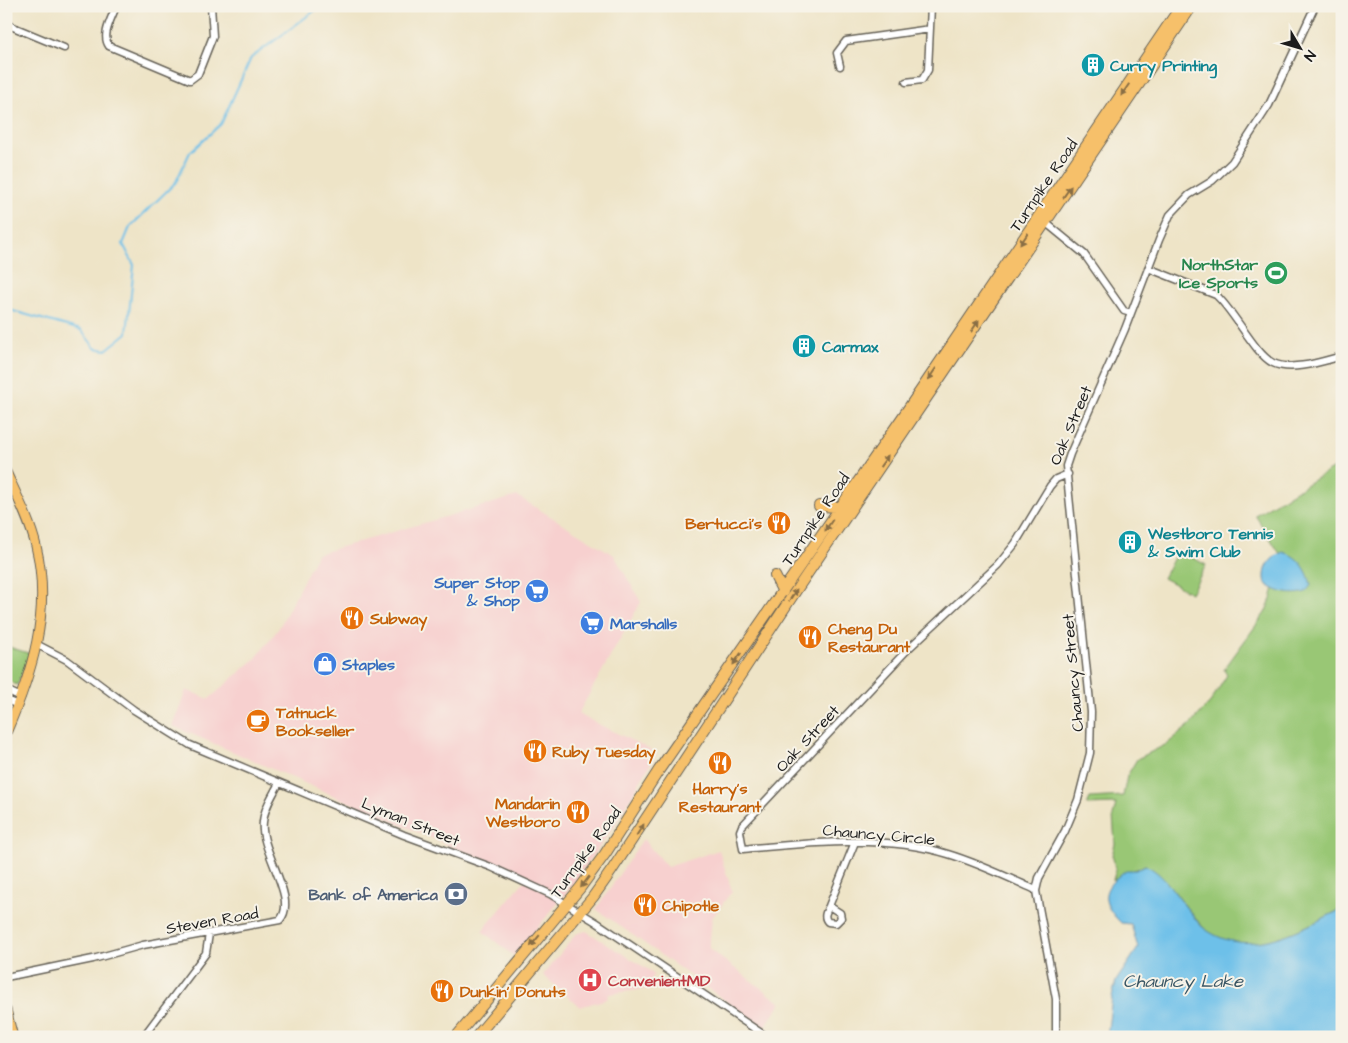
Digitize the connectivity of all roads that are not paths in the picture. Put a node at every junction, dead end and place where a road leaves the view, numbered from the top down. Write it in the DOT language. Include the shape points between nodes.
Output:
graph roads {
  1 [pos="116,6"];
  2 [pos="211,6"];
  3 [pos="931,6"];
  4 [pos="1181,6"];
  5 [pos="1192,6"];
  6 [pos="1315,6"];
  7 [pos="6,24"];
  8 [pos="930,29"];
  9 [pos="64,48"];
  10 [pos="840,66"];
  11 [pos="906,82"];
  12 [pos="1046,222"];
  13 [pos="1148,268"];
  14 [pos="1132,313"];
  15 [pos="1342,356"];
  16 [pos="6,472"];
  17 [pos="1068,474"];
  18 [pos="819,506"];
  19 [pos="841,507"];
  20 [pos="776,576"];
  21 [pos="783,592"];
  22 [pos="38,645"];
  23 [pos="6,690"];
  24 [pos="6,700"];
  25 [pos="20,701"];
  26 [pos="6,733"];
  27 [pos="279,783"];
  28 [pos="855,842"];
  29 [pos="743,849"];
  30 [pos="1036,890"];
  31 [pos="567,904"];
  32 [pos="829,906"];
  33 [pos="580,911"];
  34 [pos="209,934"];
  35 [pos="6,977"];
  36 [pos="6,1010"];
  37 [pos="13,1037"];
  38 [pos="143,1037"];
  39 [pos="456,1037"];
  40 [pos="476,1037"];
  41 [pos="767,1037"];
  42 [pos="1056,1037"];
  1 -- 2 [label="street" via="107,32 109,46 190,80 198,74 214,36"];
  3 -- 8 [label="street"];
  4 -- 19 [label="highway, Turnpike Road, one-way"];
  12 -- 5 [label="highway, Turnpike Road, one-way"];
  6 -- 13 [label="street, Oak Street" via="1262,117 1223,173 1189,195 1170,215"];
  7 -- 9 [label="street"];
  8 -- 10 [label="street" via="846,41 836,53"];
  8 -- 11 [label="street" via="926,76 918,82"];
  12 -- 14 [label="street" via="1084,254 1124,311"];
  33 -- 12 [label="highway, Turnpike Road, one-way" via="640,830 799,586"];
  13 -- 14 [label="street, Oak Street"];
  13 -- 15 [label="street" via="1216,295 1262,354 1274,364 1298,365"];
  14 -- 17 [label="street, Oak Street" via="1070,454 1066,466"];
  16 -- 22 [label="main road" via="36,545 41,572 42,611"];
  17 -- 29 [label="street, Oak Street" via="1050,486 998,566 908,649 742,826"];
  17 -- 30 [label="street, Chauncy Street" via="1091,739 1077,806 1044,866"];
  18 -- 19 [label="highway"];
  19 -- 21 [label="highway, Turnpike Road, one-way"];
  20 -- 21 [label="highway"];
  21 -- 31 [label="highway, Turnpike Road, one-way" via="659,770 601,860"];
  22 -- 25 [label="main road"];
  22 -- 27 [label="street, Lyman Street" via="67,660 134,710 190,745"];
  23 -- 25 [label="street"];
  24 -- 25 [label="street"];
  25 -- 26 [label="main road"];
  27 -- 31 [label="street, Lyman Street" via="505,873"];
  27 -- 34 [label="street, Steven Road" via="266,810 263,832 286,899 283,916 275,923"];
  28 -- 29 [label="street, Chauncy Circle" via="826,841"];
  28 -- 30 [label="street, Chauncy Circle" via="947,854"];
  28 -- 32 [label="street"];
  30 -- 42 [label="street, Chauncy Street" via="1054,985"];
  31 -- 33 [label="street, Lyman Street"];
  31 -- 39 [label="highway, Turnpike Road, one-way"];
  33 -- 40 [label="highway, Turnpike Road"];
  33 -- 41 [label="street, Lyman Street"];
  34 -- 35 [label="street, Steven Road"];
  34 -- 38 [label="street" via="206,953"];
  36 -- 37 [label="main road"];
}
